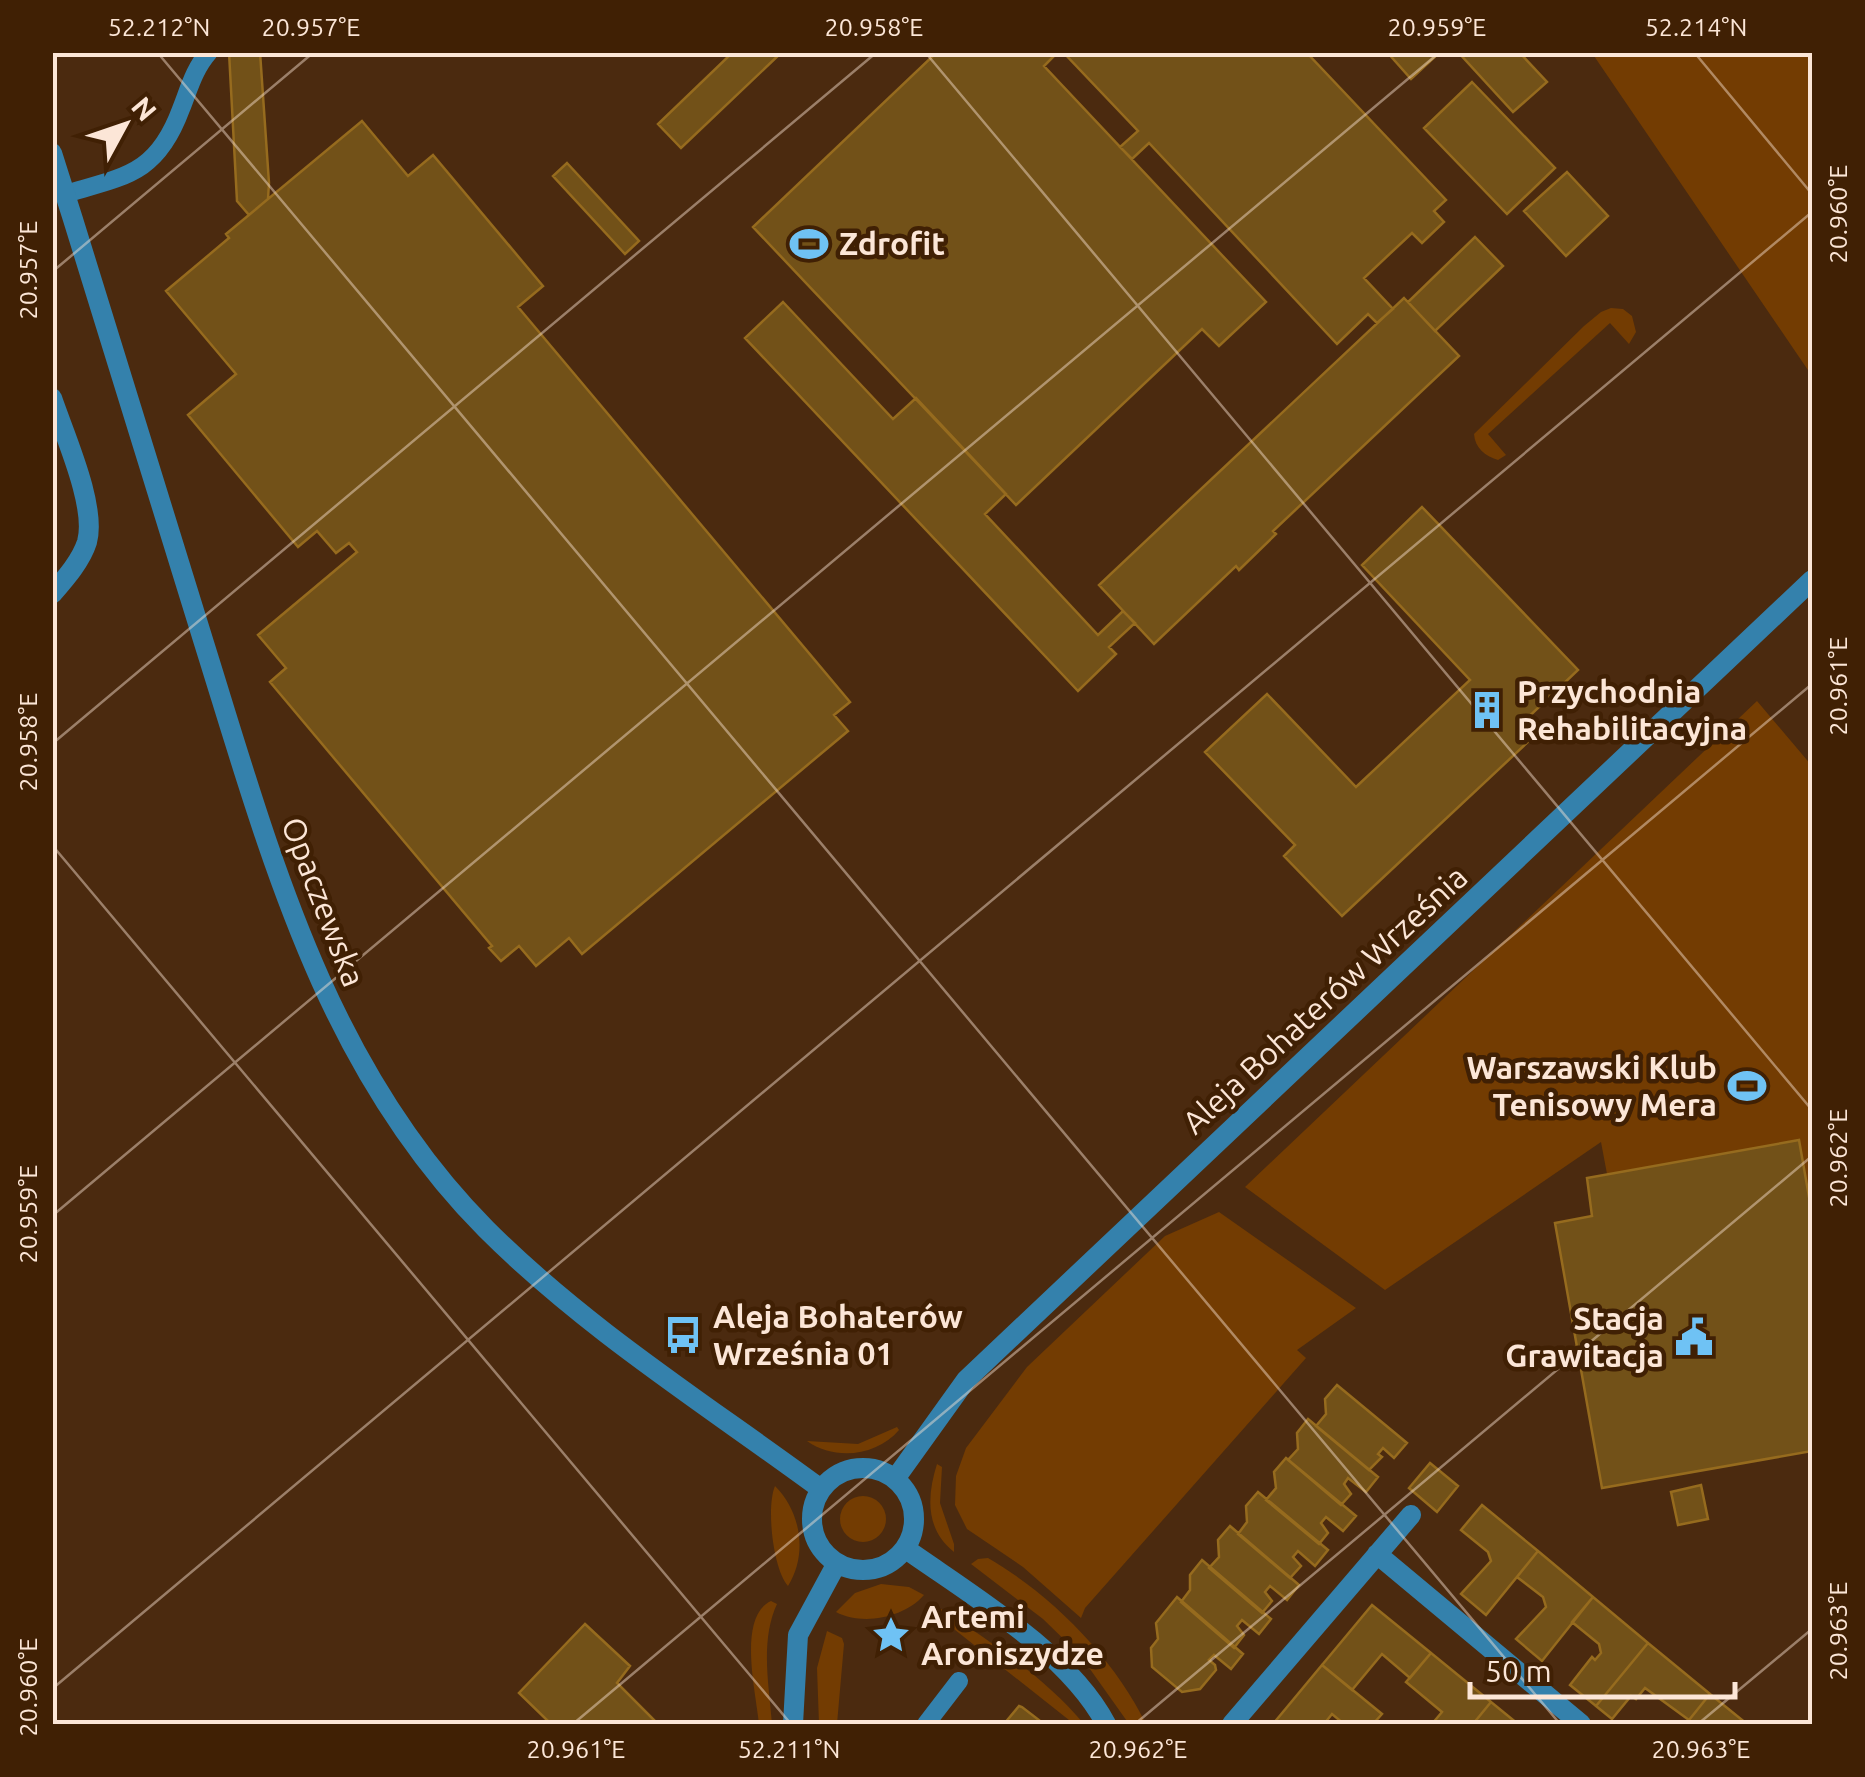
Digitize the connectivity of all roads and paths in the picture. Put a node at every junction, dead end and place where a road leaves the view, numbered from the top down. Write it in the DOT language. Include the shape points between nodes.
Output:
graph roads {
  1 [pos="209,52"];
  2 [pos="52,153"];
  3 [pos="65,194"];
  4 [pos="52,398"];
  5 [pos="1812,580"];
  6 [pos="52,594"];
  7 [pos="895,1478"];
  8 [pos="822,1489"];
  9 [pos="1411,1515"];
  10 [pos="906,1549"];
  11 [pos="1377,1554"];
  12 [pos="837,1564"];
  13 [pos="959,1681"];
  14 [pos="793,1724"];
  15 [pos="926,1724"];
  16 [pos="1106,1724"];
  17 [pos="1232,1724"];
  18 [pos="1581,1724"];
  1 -- 3 [label="lane" via="156,157 126,175"];
  2 -- 3 [label="street, Opaczewska"];
  3 -- 8 [label="street, Opaczewska" via="265,839 339,1023 400,1121 489,1232 580,1314"];
  4 -- 6 [label="street" via="89,528 86,544"];
  5 -- 7 [label="street, Aleja Bohaterów Września" via="966,1380"];
  7 -- 8 [label="street" via="864,1468 833,1477"];
  7 -- 10 [label="street" via="913,1504"];
  8 -- 12 [label="street" via="812,1521 824,1552"];
  9 -- 11 [label="street"];
  10 -- 12 [label="street" via="866,1571"];
  10 -- 16 [label="street" via="1062,1669"];
  11 -- 17 [label="street"];
  11 -- 18 [label="street"];
  12 -- 14 [label="street" via="798,1635"];
  13 -- 15 [label="lane"];
}
